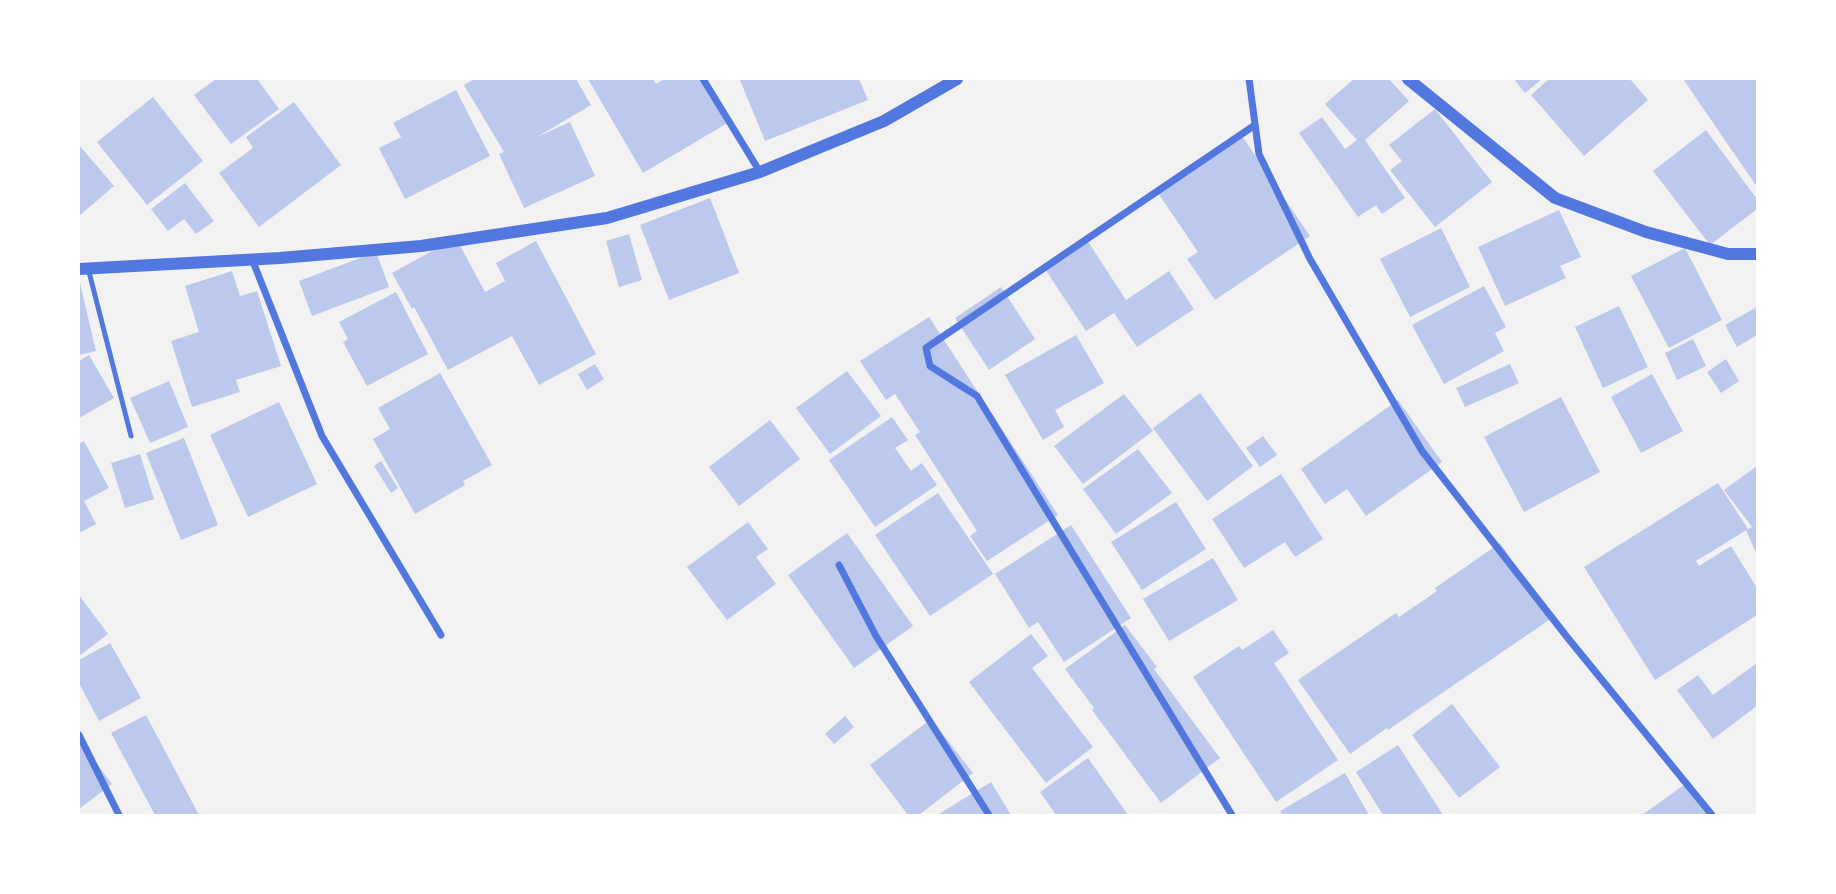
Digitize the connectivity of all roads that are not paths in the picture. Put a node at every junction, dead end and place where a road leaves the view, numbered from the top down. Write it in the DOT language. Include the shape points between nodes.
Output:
graph roads {
  1 [pos="703,79"];
  2 [pos="957,79"];
  3 [pos="1250,79"];
  4 [pos="1408,79"];
  5 [pos="1255,125"];
  6 [pos="760,172"];
  7 [pos="1757,254"];
  8 [pos="252,259"];
  9 [pos="83,268"];
  10 [pos="131,436"];
  11 [pos="839,565"];
  12 [pos="441,635"];
  13 [pos="79,735"];
  14 [pos="119,815"];
  15 [pos="989,815"];
  16 [pos="1232,815"];
  17 [pos="1712,815"];
  1 -- 6 [label="street"];
  2 -- 6 [label="street" via="884,121"];
  3 -- 5 [label="street"];
  4 -- 7 [label="street" via="1556,198 1646,232 1728,254"];
  5 -- 16 [label="street" via="926,348 930,366 977,396"];
  5 -- 17 [label="street" via="1259,153 1310,259 1422,452"];
  6 -- 8 [label="street" via="607,218 421,246"];
  8 -- 9 [label="street"];
  8 -- 12 [label="street" via="322,436"];
  9 -- 10 [label="lane"];
  11 -- 15 [label="street" via="876,636"];
  13 -- 14 [label="street"];
}
